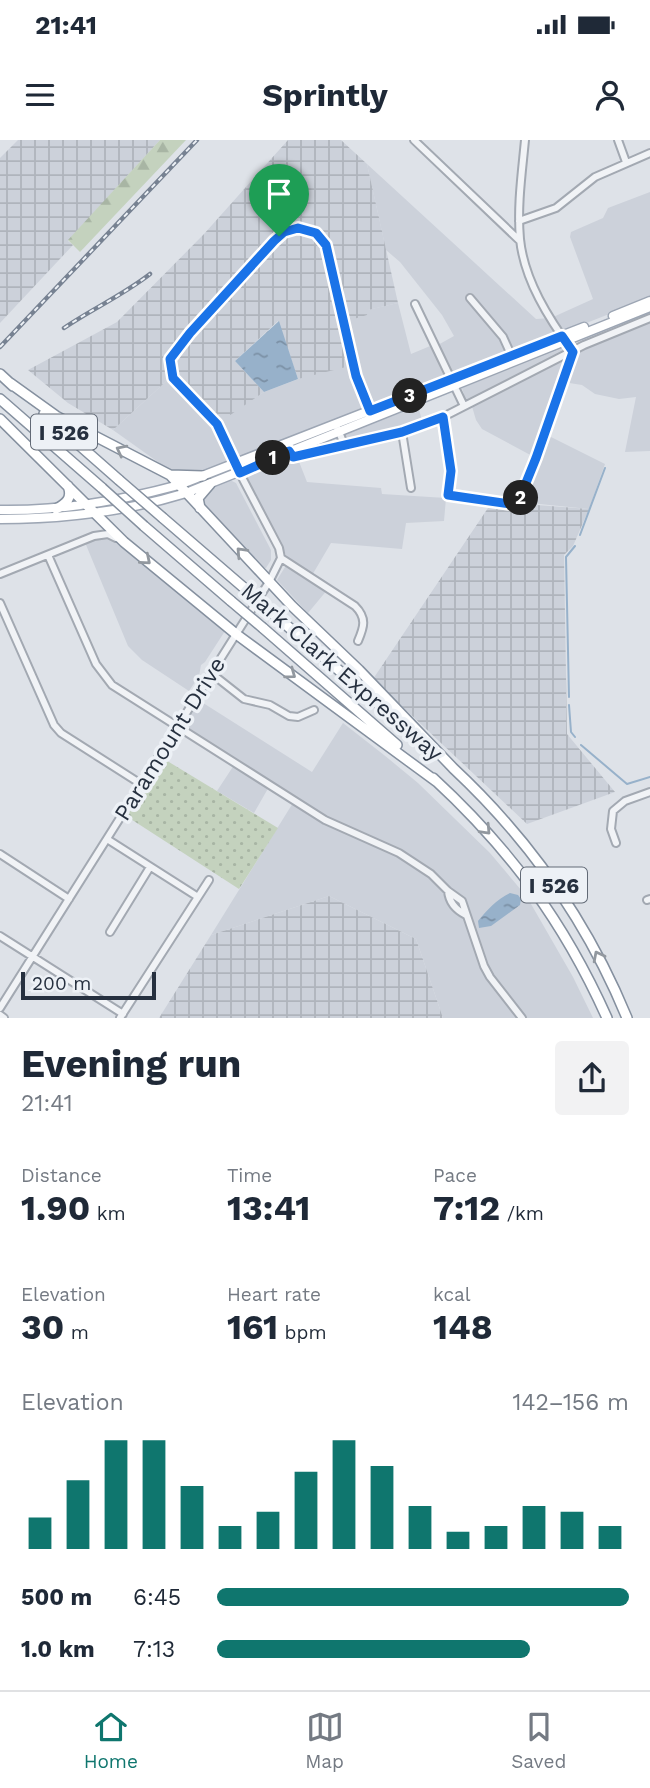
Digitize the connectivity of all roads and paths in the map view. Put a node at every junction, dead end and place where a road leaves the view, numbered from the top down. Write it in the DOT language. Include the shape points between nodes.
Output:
graph roads {
  1 [pos="414,140"];
  2 [pos="524,140"];
  3 [pos="618,140"];
  4 [pos="650,153"];
  5 [pos="626,162"];
  6 [pos="519,221"];
  7 [pos="520,241"];
  8 [pos="470,298"];
  9 [pos="650,301"];
  10 [pos="415,304"];
  11 [pos="650,307"];
  12 [pos="635,310"];
  13 [pos="650,318"];
  14 [pos="563,338"];
  15 [pos="573,352"];
  16 [pos="512,358"];
  17 [pos="0,374"];
  18 [pos="454,382"];
  19 [pos="10,383"];
  20 [pos="0,399"];
  21 [pos="464,406"];
  22 [pos="372,414"];
  23 [pos="443,417"];
  24 [pos="0,419"];
  25 [pos="337,427"];
  26 [pos="402,432"];
  27 [pos="344,444"];
  28 [pos="289,451"];
  29 [pos="237,468"];
  30 [pos="170,475"];
  31 [pos="203,475"];
  32 [pos="210,484"];
  33 [pos="68,485"];
  34 [pos="411,488"];
  35 [pos="182,489"];
  36 [pos="87,505"];
  37 [pos="56,509"];
  38 [pos="0,510"];
  39 [pos="201,510"];
  40 [pos="96,514"];
  41 [pos="0,519"];
  42 [pos="124,542"];
  43 [pos="48,555"];
  44 [pos="281,558"];
  45 [pos="0,575"];
  46 [pos="269,582"];
  47 [pos="0,603"];
  48 [pos="236,634"];
  49 [pos="358,641"];
  50 [pos="211,673"];
  51 [pos="314,710"];
  52 [pos="177,727"];
  53 [pos="455,770"];
  54 [pos="437,782"];
  55 [pos="141,784"];
  56 [pos="650,792"];
  57 [pos="107,839"];
  58 [pos="616,843"];
  59 [pos="0,854"];
  60 [pos="150,867"];
  61 [pos="209,880"];
  62 [pos="198,897"];
  63 [pos="69,899"];
  64 [pos="110,932"];
  65 [pos="0,936"];
  66 [pos="33,956"];
  67 [pos="0,1008"];
  68 [pos="122,1016"];
  69 [pos="606,1016"];
  70 [pos="522,1018"];
  71 [pos="627,1018"];
  1 -- 7 [label="street"];
  2 -- 6 [label="street"];
  3 -- 5 [label="street"];
  4 -- 5 [label="street"];
  5 -- 6 [label="street" via="595,177 556,208"];
  6 -- 7 [label="street"];
  7 -- 14 [label="street" via="530,279"];
  8 -- 16 [label="street" via="503,337"];
  9 -- 12 [label="main road"];
  10 -- 18 [label="street"];
  11 -- 12 [label="main road"];
  12 -- 14 [label="main road"];
  13 -- 15 [label="street"];
  14 -- 15 [label="street"];
  14 -- 16 [label="main road"];
  15 -- 21 [label="street"];
  15 -- 23 [label="street" via="520,502 514,506 448,495 451,471"];
  16 -- 18 [label="main road"];
  17 -- 19 [label="highway, Mark Clark Expressway / I 526"];
  18 -- 21 [label="street"];
  18 -- 22 [label="main road"];
  30 -- 19 [label="highway, one-way" via="56,416"];
  19 -- 53 [label="highway, Mark Clark Expressway / I 526, bridge"];
  20 -- 54 [label="highway, Mark Clark Expressway / I 526, bridge"];
  21 -- 23 [label="street"];
  22 -- 25 [label="main road"];
  22 -- 29 [label="street" via="356,376 326,245 308,229 290,229 274,241 170,359 173,378 217,424"];
  23 -- 26 [label="street"];
  24 -- 33 [label="highway"];
  25 -- 27 [label="street"];
  25 -- 28 [label="main road"];
  25 -- 29 [label="main road"];
  26 -- 27 [label="street"];
  26 -- 34 [label="street"];
  27 -- 28 [label="street" via="293,457"];
  28 -- 29 [label="main road"];
  29 -- 31 [label="main road"];
  29 -- 32 [label="main road"];
  29 -- 44 [label="street"];
  30 -- 31 [label="highway"];
  30 -- 35 [label="highway"];
  31 -- 35 [label="main road"];
  32 -- 35 [label="main road"];
  32 -- 39 [label="highway" via="198,498"];
  33 -- 36 [label="highway"];
  33 -- 37 [label="highway" via="69,498"];
  35 -- 36 [label="main road"];
  35 -- 39 [label="highway"];
  35 -- 40 [label="main road"];
  36 -- 37 [label="main road"];
  36 -- 40 [label="highway"];
  37 -- 38 [label="main road"];
  46 -- 39 [label="highway, one-way"];
  40 -- 41 [label="main road"];
  40 -- 42 [label="highway"];
  42 -- 43 [label="street" via="108,534 94,536"];
  42 -- 48 [label="highway, one-way"];
  43 -- 45 [label="street"];
  43 -- 52 [label="street" via="102,675"];
  44 -- 46 [label="street, Paramount Drive"];
  44 -- 49 [label="street" via="355,606 364,628"];
  46 -- 48 [label="street, Paramount Drive"];
  46 -- 53 [label="highway"];
  47 -- 55 [label="street" via="54,725"];
  48 -- 50 [label="street, Paramount Drive"];
  48 -- 54 [label="highway, one-way"];
  50 -- 51 [label="street" via="244,699 270,705 289,716"];
  50 -- 52 [label="street, Paramount Drive"];
  52 -- 55 [label="street, Paramount Drive"];
  52 -- 70 [label="street" via="325,820 415,862 463,901 490,977"];
  71 -- 53 [label="highway, Mark Clark Expressway / I 526, one-way" via="592,945 557,889 526,845"];
  54 -- 69 [label="highway, Mark Clark Expressway / I 526, one-way" via="489,832 530,884 569,943"];
  55 -- 57 [label="street, Paramount Drive"];
  56 -- 58 [label="street" via="612,811"];
  57 -- 60 [label="street"];
  57 -- 63 [label="street, Paramount Drive"];
  59 -- 63 [label="street"];
  60 -- 62 [label="street"];
  60 -- 64 [label="street"];
  61 -- 62 [label="street"];
  62 -- 68 [label="street"];
  63 -- 66 [label="street, Paramount Drive"];
  65 -- 66 [label="street"];
  66 -- 67 [label="street, Paramount Drive"];
  66 -- 68 [label="street"];
}
